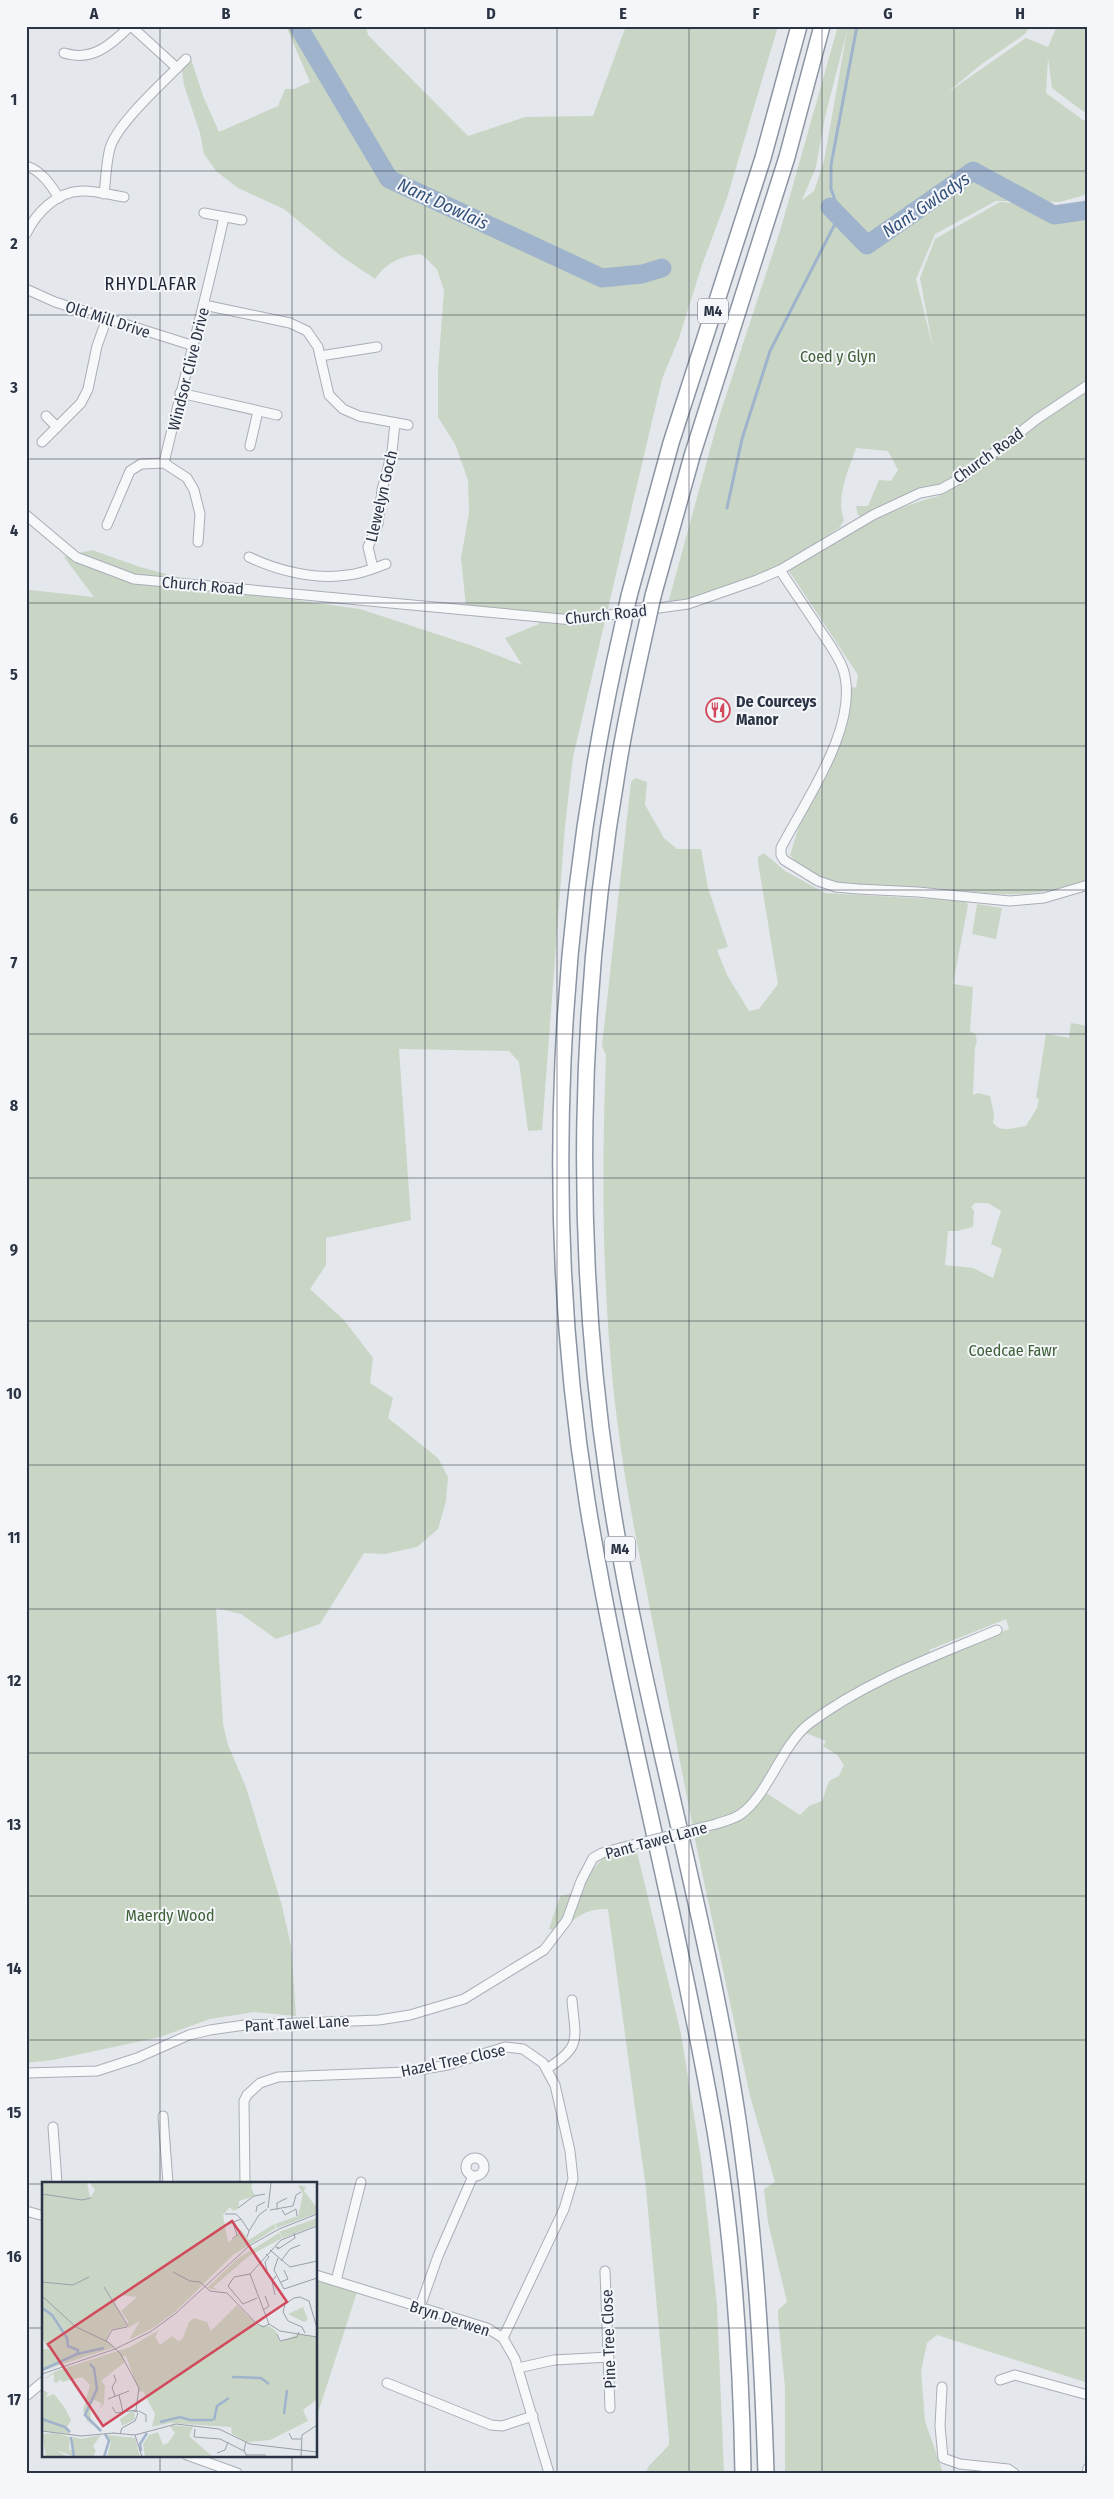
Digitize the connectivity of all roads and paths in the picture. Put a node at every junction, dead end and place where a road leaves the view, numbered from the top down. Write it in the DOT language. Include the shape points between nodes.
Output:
graph roads {
  1 [pos="131,26"];
  2 [pos="799,26"];
  3 [pos="822,26"];
  4 [pos="64,53"];
  5 [pos="186,59"];
  6 [pos="177,68"];
  7 [pos="26,166"];
  8 [pos="104,194"];
  9 [pos="124,197"];
  10 [pos="59,198"];
  11 [pos="204,213"];
  12 [pos="224,217"];
  13 [pos="242,220"];
  14 [pos="26,234"];
  15 [pos="26,289"];
  16 [pos="204,305"];
  17 [pos="107,318"];
  18 [pos="191,345"];
  19 [pos="377,347"];
  20 [pos="320,356"];
  21 [pos="1088,385"];
  22 [pos="180,393"];
  23 [pos="258,411"];
  24 [pos="46,416"];
  25 [pos="277,416"];
  26 [pos="395,423"];
  27 [pos="408,424"];
  28 [pos="57,427"];
  29 [pos="42,442"];
  30 [pos="250,446"];
  31 [pos="164,463"];
  32 [pos="26,515"];
  33 [pos="107,525"];
  34 [pos="198,542"];
  35 [pos="249,557"];
  36 [pos="386,564"];
  37 [pos="373,568"];
  38 [pos="780,570"];
  39 [pos="1088,885"];
  40 [pos="997,1630"];
  41 [pos="572,2000"];
  42 [pos="548,2068"];
  43 [pos="26,2073"];
  44 [pos="163,2116"];
  45 [pos="53,2127"];
  46 [pos="474,2176"];
  47 [pos="57,2182"];
  48 [pos="168,2182"];
  49 [pos="245,2182"];
  50 [pos="361,2182"];
  51 [pos="26,2211"];
  52 [pos="42,2215"];
  53 [pos="606,2271"];
  54 [pos="318,2276"];
  55 [pos="336,2281"];
  56 [pos="420,2307"];
  57 [pos="503,2338"];
  58 [pos="609,2357"];
  59 [pos="518,2368"];
  60 [pos="1000,2380"];
  61 [pos="42,2383"];
  62 [pos="387,2383"];
  63 [pos="942,2387"];
  64 [pos="1088,2395"];
  65 [pos="26,2396"];
  66 [pos="610,2408"];
  67 [pos="532,2416"];
  68 [pos="190,2456"];
  69 [pos="1088,2468"];
  70 [pos="989,2471"];
  71 [pos="237,2473"];
  72 [pos="549,2473"];
  73 [pos="743,2473"];
  74 [pos="766,2473"];
  75 [pos="1014,2473"];
  76 [pos="1086,2473"];
  1 -- 4 [label="street" via="102,52 77,57"];
  1 -- 6 [label="street"];
  2 -- 73 [label="highway, M4, bridge" via="763,158 672,443 629,596 607,692 578,864 562,1069 563,1255 574,1406 587,1501 623,1693 686,1973 712,2114 733,2274"];
  3 -- 74 [label="highway, M4, bridge" via="787,157 692,456 652,596 618,767 598,922 589,1034 585,1150 595,1377 608,1478 634,1627 735,2104 757,2288"];
  5 -- 6 [label="street"];
  6 -- 8 [label="street" via="117,135 110,148"];
  7 -- 10 [label="street" via="48,181"];
  8 -- 9 [label="street"];
  8 -- 10 [label="street" via="82,191"];
  10 -- 14 [label="street" via="45,206"];
  11 -- 12 [label="street"];
  12 -- 13 [label="street"];
  12 -- 16 [label="street, Windsor Clive Drive"];
  15 -- 17 [label="street, Old Mill Drive"];
  16 -- 18 [label="street, Windsor Clive Drive"];
  16 -- 20 [label="street" via="290,323 306,331 318,347"];
  17 -- 18 [label="street, Old Mill Drive"];
  17 -- 28 [label="street" via="88,388 81,403"];
  18 -- 22 [label="street, Windsor Clive Drive"];
  19 -- 20 [label="street"];
  20 -- 26 [label="street" via="329,395 343,409 359,416"];
  21 -- 38 [label="street, Church Road" via="1037,419 963,477 872,515"];
  22 -- 23 [label="street"];
  22 -- 31 [label="street, Windsor Clive Drive"];
  23 -- 25 [label="street"];
  23 -- 30 [label="street"];
  24 -- 28 [label="street"];
  26 -- 27 [label="street"];
  26 -- 37 [label="street, Llewelyn Goch" via="378,524 368,547"];
  28 -- 29 [label="street"];
  31 -- 33 [label="street" via="141,464 130,471"];
  31 -- 34 [label="street" via="187,478 194,490 200,514"];
  32 -- 38 [label="street, Church Road" via="76,557 134,579 573,620 688,604"];
  35 -- 37 [label="street" via="282,570 320,576 348,576"];
  36 -- 37 [label="street"];
  38 -- 39 [label="street" via="835,653 843,669 847,700 836,739 818,780 780,848 784,860 818,881 858,889 1010,901 1044,898"];
  40 -- 43 [label="street, Pant Tawel Lane, bridge" via="932,1655 855,1694 809,1724 792,1742 750,1805 733,1819 593,1858 567,1920 544,1950 464,1999 410,2015 379,2020 245,2025 210,2030 97,2071"];
  41 -- 42 [label="street" via="574,2045 566,2056"];
  42 -- 49 [label="street, Hazel Tree Close" via="530,2053 505,2046 448,2065 406,2072 267,2080 251,2090 244,2101"];
  42 -- 57 [label="street" via="559,2098 574,2171 573,2180 564,2209"];
  44 -- 48 [label="street"];
  45 -- 47 [label="street"];
  46 -- 56 [label="street" via="438,2256"];
  50 -- 55 [label="street"];
  51 -- 52 [label="street"];
  53 -- 58 [label="street, Pine Tree Close"];
  54 -- 55 [label="street, Bryn Derwen"];
  55 -- 56 [label="street, Bryn Derwen"];
  56 -- 57 [label="street, Bryn Derwen" via="487,2328"];
  57 -- 59 [label="street, Bryn Derwen" via="512,2350"];
  58 -- 59 [label="street" via="554,2360"];
  58 -- 66 [label="street, Pine Tree Close"];
  59 -- 67 [label="street, Bryn Derwen"];
  60 -- 64 [label="street" via="1015,2375"];
  61 -- 65 [label="street"];
  62 -- 67 [label="street" via="496,2426"];
  63 -- 70 [label="street" via="940,2426 943,2458"];
  67 -- 72 [label="street, Bryn Derwen"];
  68 -- 71 [label="street"];
  69 -- 76 [label="street"];
  70 -- 75 [label="street" via="1008,2469"];
}
